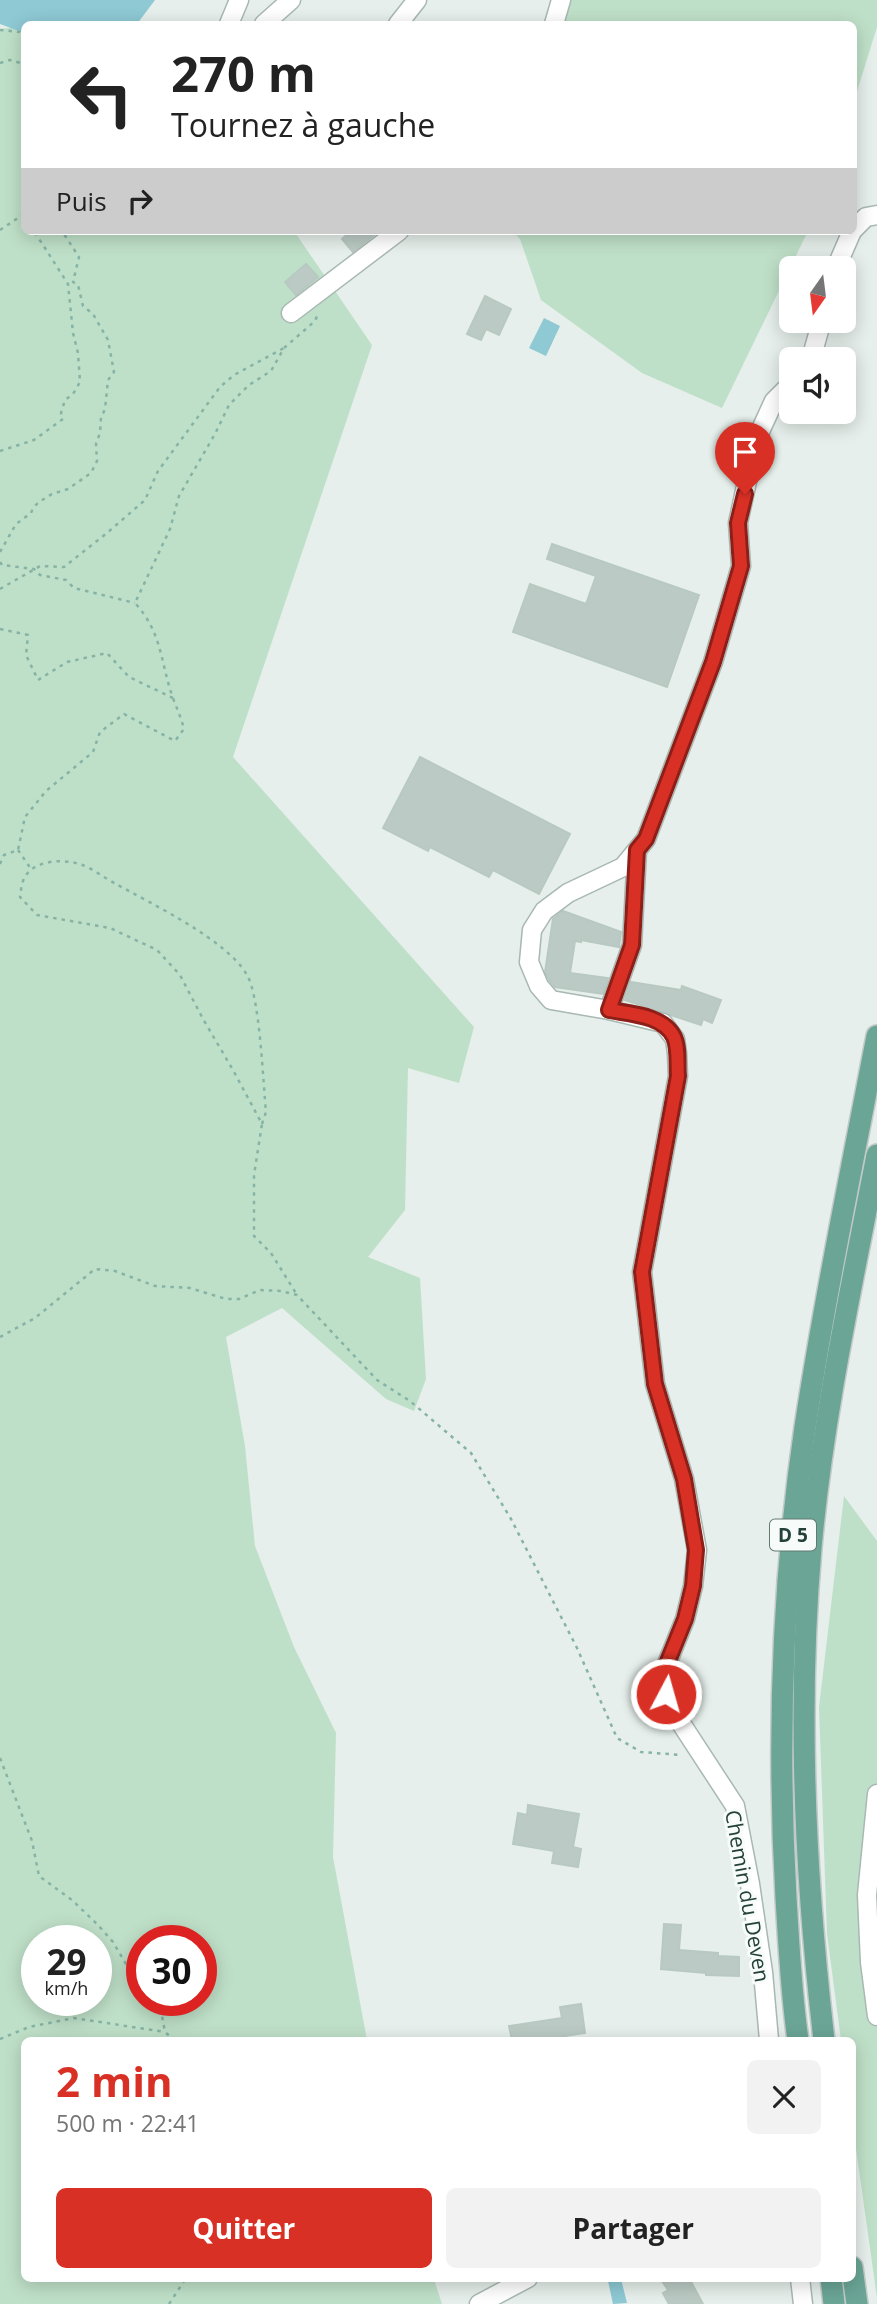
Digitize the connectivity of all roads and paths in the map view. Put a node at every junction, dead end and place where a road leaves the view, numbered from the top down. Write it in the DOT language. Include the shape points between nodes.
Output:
graph roads {
  1 [pos="239,0"];
  2 [pos="292,0"];
  3 [pos="417,0"];
  4 [pos="561,0"];
  5 [pos="230,21"];
  6 [pos="268,21"];
  7 [pos="400,21"];
  8 [pos="555,21"];
  9 [pos="0,30"];
  10 [pos="21,33"];
  11 [pos="0,62"];
  12 [pos="21,63"];
  13 [pos="877,215"];
  14 [pos="21,216"];
  15 [pos="857,226"];
  16 [pos="0,230"];
  17 [pos="37,235"];
  18 [pos="65,235"];
  19 [pos="394,235"];
  20 [pos="851,235"];
  21 [pos="841,256"];
  22 [pos="327,286"];
  23 [pos="291,313"];
  24 [pos="284,348"];
  25 [pos="779,396"];
  26 [pos="0,451"];
  27 [pos="0,552"];
  28 [pos="0,562"];
  29 [pos="34,569"];
  30 [pos="0,589"];
  31 [pos="135,603"];
  32 [pos="0,629"];
  33 [pos="173,698"];
  34 [pos="18,849"];
  35 [pos="637,850"];
  36 [pos="0,864"];
  37 [pos="31,869"];
  38 [pos="609,1010"];
  39 [pos="877,1037"];
  40 [pos="262,1124"];
  41 [pos="877,1155"];
  42 [pos="297,1296"];
  43 [pos="0,1337"];
  44 [pos="703,1754"];
  45 [pos="0,1758"];
  46 [pos="877,1794"];
  47 [pos="126,1964"];
  48 [pos="162,2016"];
  49 [pos="877,2016"];
  50 [pos="165,2032"];
  51 [pos="769,2035"];
  52 [pos="171,2037"];
  53 [pos="798,2037"];
  54 [pos="824,2037"];
  55 [pos="0,2039"];
  56 [pos="184,2282"];
  57 [pos="520,2282"];
  58 [pos="800,2282"];
  59 [pos="831,2282"];
  60 [pos="854,2282"];
  61 [pos="169,2304"];
  62 [pos="479,2304"];
  63 [pos="803,2304"];
  64 [pos="834,2304"];
  65 [pos="857,2304"];
  1 -- 5 [label="street"];
  2 -- 6 [label="street"];
  3 -- 7 [label="street"];
  4 -- 8 [label="street"];
  9 -- 10 [label="path"];
  11 -- 12 [label="path"];
  13 -- 15 [label="street" via="866,217"];
  14 -- 16 [label="path"];
  17 -- 26 [label="path" via="68,284 80,382 65,400 63,419 34,440"];
  18 -- 27 [label="path" via="79,257 73,282 83,306 108,340 114,372 108,380 97,461 80,483 33,508 16,524"];
  19 -- 22 [label="street"];
  20 -- 21 [label="street"];
  22 -- 23 [label="street"];
  22 -- 24 [label="path" via="315,321"];
  24 -- 29 [label="path" via="220,387 158,471 145,500 64,567"];
  24 -- 31 [label="path" via="271,371 229,405 179,496 170,529"];
  25 -- 35 [label="street" via="755,440 738,523 741,566 713,662 646,839"];
  28 -- 29 [label="path"];
  29 -- 30 [label="path"];
  29 -- 31 [label="path" via="91,594"];
  31 -- 33 [label="path" via="160,642"];
  32 -- 33 [label="path" via="28,635 26,655 37,680 67,662 107,653 129,677"];
  33 -- 34 [label="path" via="184,729 175,741 124,714 110,723 100,732 93,752 46,791 25,817"];
  34 -- 36 [label="path" via="4,855"];
  34 -- 37 [label="path"];
  35 -- 38 [label="street" via="632,945"];
  35 -- 38 [label="street" via="623,867 568,893 544,911 532,930 529,962 538,986 551,1000"];
  37 -- 40 [label="path" via="20,897 37,915 110,928 157,950 180,975"];
  37 -- 40 [label="path" via="59,861 79,864 229,954 248,976 254,1001 266,1112"];
  38 -- 44 [label="street, Chemin du Deven" via="663,1023 675,1039 678,1076 642,1272 655,1384 684,1479 696,1550 685,1619 666,1666 666,1694"];
  39 -- 53 [label="main road, D 5" via="805,1428 792,1549 781,1773"];
  40 -- 42 [label="path" via="254,1175 254,1237 271,1253"];
  41 -- 54 [label="main road, D 5" via="826,1429 811,1547 804,1767 808,1882"];
  42 -- 43 [label="path" via="260,1290 226,1299 95,1269 34,1318"];
  42 -- 44 [label="path" via="377,1380 410,1401 471,1453 511,1519 617,1738 641,1752"];
  44 -- 51 [label="street, Chemin du Deven" via="735,1806"];
  45 -- 47 [label="path" via="32,1841 39,1876 97,1924"];
  46 -- 49 [label="street" via="867,1895"];
  48 -- 50 [label="path"];
  50 -- 52 [label="path"];
  50 -- 55 [label="path" via="74,2018 29,2026"];
  56 -- 61 [label="path"];
  57 -- 62 [label="street"];
  58 -- 63 [label="street"];
  59 -- 64 [label="main road"];
  60 -- 65 [label="main road"];
}
